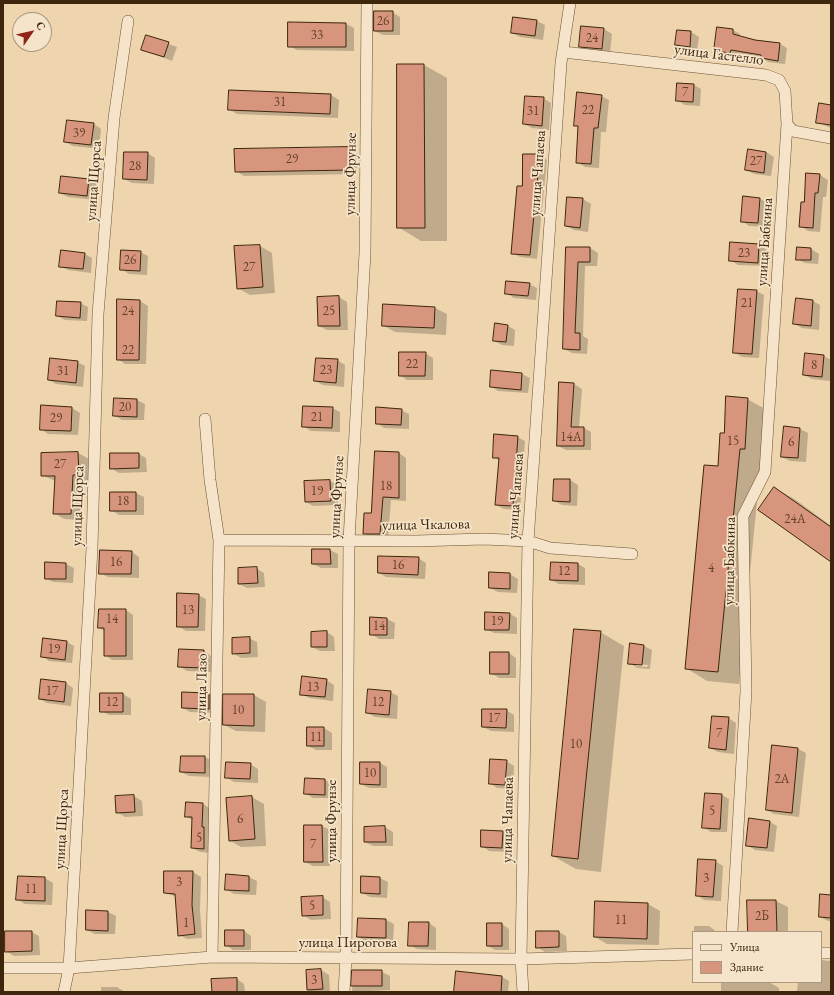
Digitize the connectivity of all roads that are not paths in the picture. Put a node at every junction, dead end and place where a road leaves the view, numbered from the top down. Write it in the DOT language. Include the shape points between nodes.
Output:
graph roads {
  1 [pos="367,3"];
  2 [pos="570,3"];
  3 [pos="128,21"];
  4 [pos="563,52"];
  5 [pos="787,124"];
  6 [pos="831,138"];
  7 [pos="205,419"];
  8 [pos="219,540"];
  9 [pos="349,540"];
  10 [pos="528,541"];
  11 [pos="632,554"];
  12 [pos="732,931"];
  13 [pos="692,954"];
  14 [pos="212,957"];
  15 [pos="346,957"];
  16 [pos="521,959"];
  17 [pos="3,968"];
  18 [pos="69,968"];
  19 [pos="64,992"];
  20 [pos="344,992"];
  21 [pos="523,992"];
  1 -- 9 [label="street, улица Фрунзе" via="365,253"];
  2 -- 4 [label="street, улица Чапаева"];
  3 -- 18 [label="street, улица Щорса" via="114,118 98,314 92,548"];
  4 -- 5 [label="street, улица Гастелло" via="766,75 780,80 785,91"];
  4 -- 10 [label="street, улица Чапаева"];
  5 -- 6 [label="street" via="793,130"];
  5 -- 12 [label="street, улица Бабкина" via="765,472 743,516 746,691"];
  7 -- 8 [label="street, улица Лазо" via="210,480"];
  8 -- 9 [label="street, улица Чкалова"];
  8 -- 14 [label="street, улица Лазо"];
  9 -- 10 [label="street, улица Чкалова"];
  9 -- 15 [label="street, улица Фрунзе"];
  10 -- 11 [label="street, улица Чкалова" via="550,548"];
  10 -- 16 [label="street, улица Чапаева"];
  13 -- 16 [label="street, улица Пирогова"];
  14 -- 15 [label="street, улица Пирогова"];
  14 -- 18 [label="street, улица Пирогова"];
  15 -- 16 [label="street, улица Пирогова"];
  15 -- 20 [label="street, улица Фрунзе"];
  16 -- 21 [label="street, улица Чапаева"];
  17 -- 18 [label="street, улица Пирогова"];
  18 -- 19 [label="street, улица Щорса"];
}
